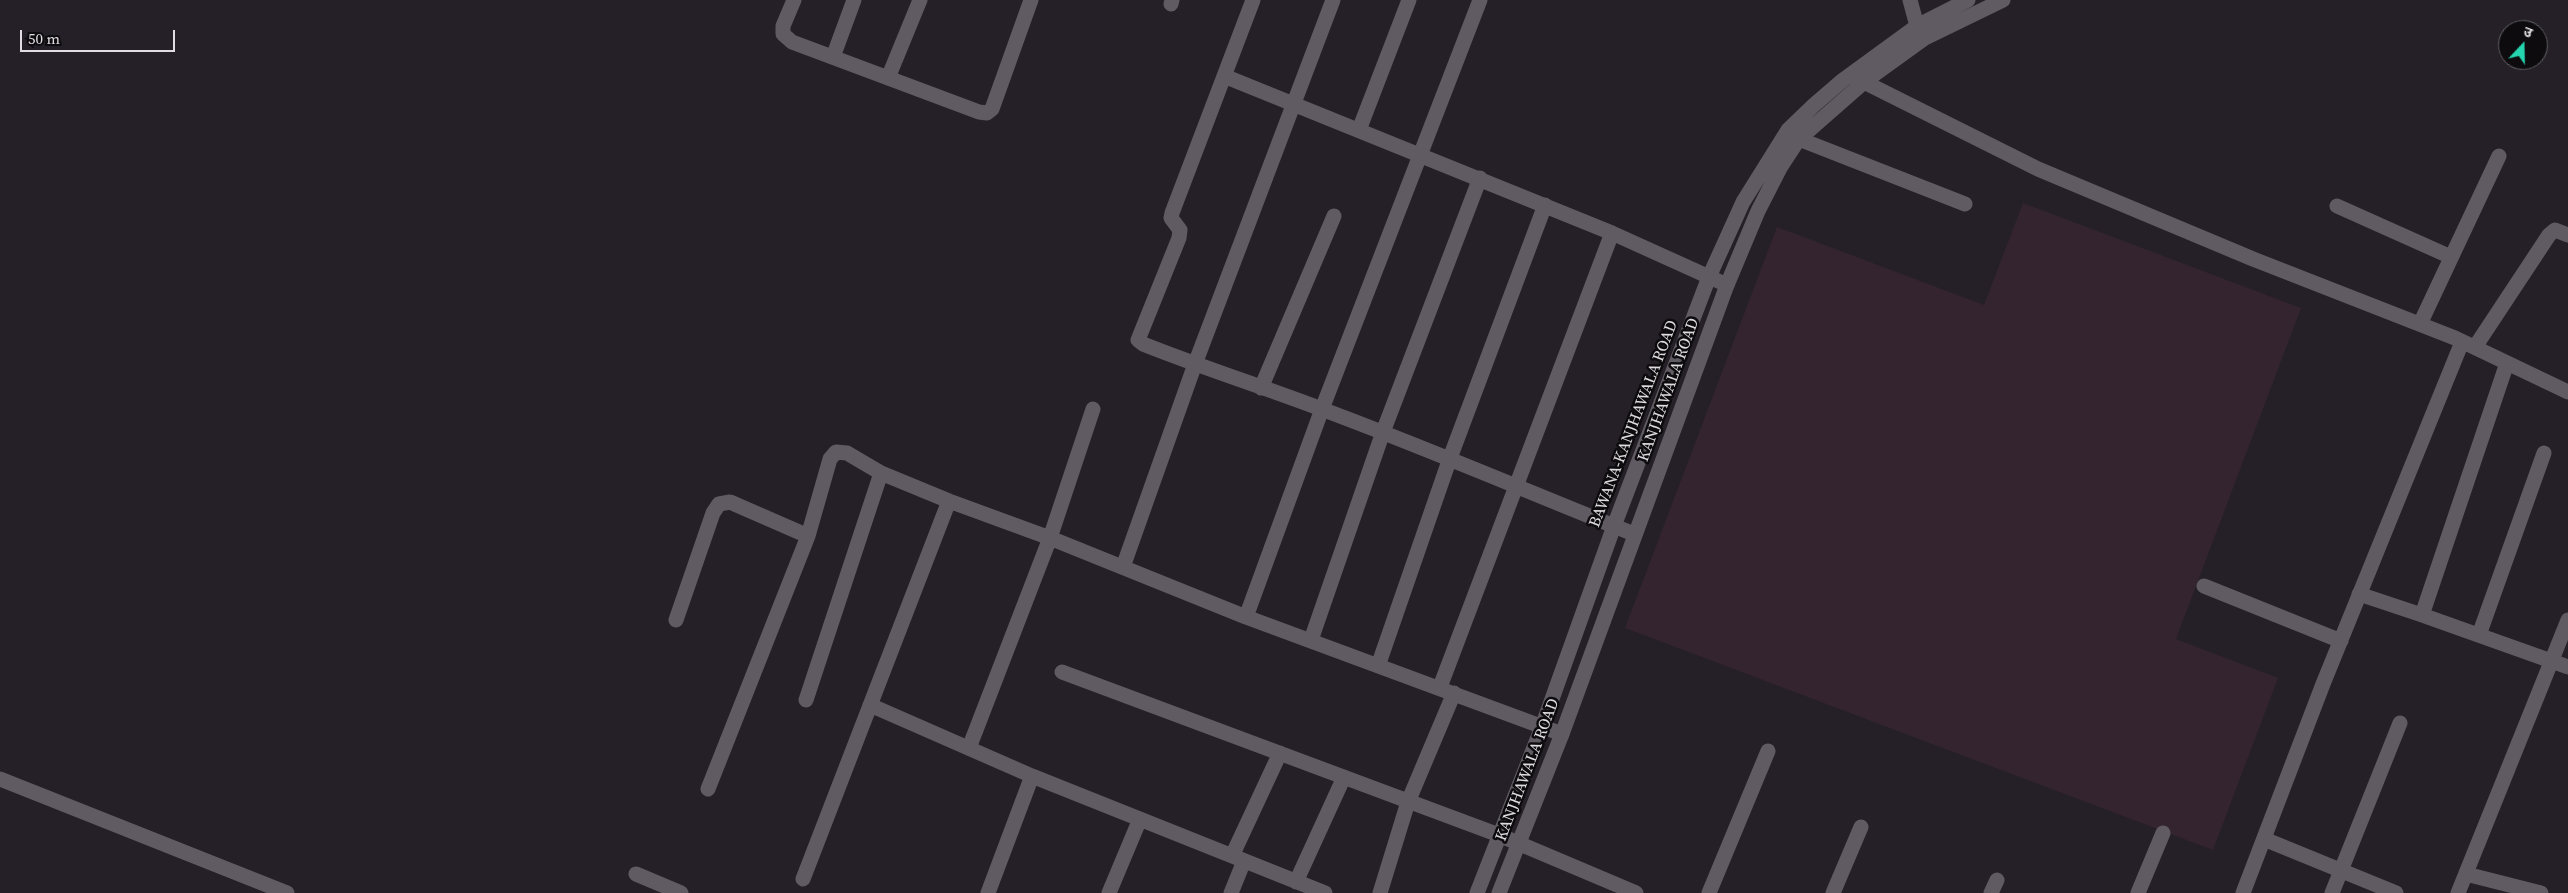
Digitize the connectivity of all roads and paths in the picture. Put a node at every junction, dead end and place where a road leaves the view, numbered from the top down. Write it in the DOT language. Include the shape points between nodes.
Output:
graph roads {
  1 [pos="794,0"];
  2 [pos="854,0"];
  3 [pos="920,0"];
  4 [pos="1031,0"];
  5 [pos="1253,0"];
  6 [pos="1333,0"];
  7 [pos="1409,0"];
  8 [pos="1480,0"];
  9 [pos="1910,0"];
  10 [pos="1968,0"];
  11 [pos="2003,0"];
  12 [pos="1921,32"];
  13 [pos="833,57"];
  14 [pos="1224,76"];
  15 [pos="1859,77"];
  16 [pos="888,78"];
  17 [pos="1294,104"];
  18 [pos="1359,130"];
  19 [pos="1794,134"];
  20 [pos="1420,156"];
  21 [pos="2499,156"];
  22 [pos="1480,178"];
  23 [pos="1965,204"];
  24 [pos="1545,205"];
  25 [pos="2337,206"];
  26 [pos="1334,216"];
  27 [pos="1612,233"];
  28 [pos="2568,235"];
  29 [pos="2451,258"];
  30 [pos="1710,277"];
  31 [pos="1727,285"];
  32 [pos="2420,324"];
  33 [pos="2468,344"];
  34 [pos="1195,364"];
  35 [pos="2507,364"];
  36 [pos="1261,388"];
  37 [pos="2568,392"];
  38 [pos="1092,409"];
  39 [pos="1322,409"];
  40 [pos="1383,432"];
  41 [pos="2544,453"];
  42 [pos="1450,458"];
  43 [pos="881,473"];
  44 [pos="1516,486"];
  45 [pos="949,502"];
  46 [pos="1614,526"];
  47 [pos="1634,534"];
  48 [pos="808,536"];
  49 [pos="1050,538"];
  50 [pos="1122,567"];
  51 [pos="2204,586"];
  52 [pos="2359,594"];
  53 [pos="2422,615"];
  54 [pos="1246,617"];
  55 [pos="676,620"];
  56 [pos="2568,620"];
  57 [pos="2479,635"];
  58 [pos="1311,640"];
  59 [pos="2341,641"];
  60 [pos="2552,661"];
  61 [pos="1378,666"];
  62 [pos="2568,667"];
  63 [pos="1062,672"];
  64 [pos="1440,688"];
  65 [pos="1454,693"];
  66 [pos="806,700"];
  67 [pos="870,705"];
  68 [pos="2400,723"];
  69 [pos="1542,726"];
  70 [pos="1562,734"];
  71 [pos="969,748"];
  72 [pos="1768,751"];
  73 [pos="1280,753"];
  74 [pos="1032,776"];
  75 [pos="1344,777"];
  76 [pos="0,779"];
  77 [pos="708,789"];
  78 [pos="1408,802"];
  79 [pos="1140,819"];
  80 [pos="1861,827"];
  81 [pos="2163,833"];
  82 [pos="1499,835"];
  83 [pos="2264,839"];
  84 [pos="1518,844"];
  85 [pos="1238,859"];
  86 [pos="2341,871"];
  87 [pos="636,874"];
  88 [pos="2466,874"];
  89 [pos="804,879"];
  90 [pos="1296,882"];
  91 [pos="287,893"];
  92 [pos="680,893"];
  93 [pos="988,893"];
  94 [pos="1109,893"];
  95 [pos="1231,893"];
  96 [pos="1325,893"];
  97 [pos="1380,893"];
  98 [pos="1477,893"];
  99 [pos="1500,893"];
  100 [pos="1636,893"];
  101 [pos="1709,893"];
  102 [pos="1833,893"];
  103 [pos="2138,893"];
  104 [pos="2243,893"];
  105 [pos="2332,893"];
  106 [pos="2396,893"];
  107 [pos="2458,893"];
  108 [pos="2541,893"];
  1 -- 13 [label="street" via="783,34 792,42"];
  2 -- 13 [label="street"];
  3 -- 16 [label="street"];
  4 -- 16 [label="street" via="992,109 987,113"];
  5 -- 14 [label="street"];
  6 -- 17 [label="street"];
  7 -- 18 [label="street"];
  8 -- 20 [label="street"];
  9 -- 12 [label="street"];
  10 -- 12 [label="street, BAWANA-KANJHAWALA ROAD"];
  11 -- 12 [label="street"];
  12 -- 15 [label="street, BAWANA-KANJHAWALA ROAD"];
  13 -- 16 [label="street"];
  14 -- 17 [label="street"];
  14 -- 34 [label="street" via="1172,213 1171,218 1180,230 1179,238 1138,340"];
  15 -- 19 [label="street, BAWANA-KANJHAWALA ROAD"];
  15 -- 32 [label="street" via="2038,169 2253,259"];
  17 -- 18 [label="street"];
  17 -- 34 [label="street"];
  18 -- 20 [label="street"];
  19 -- 23 [label="street"];
  19 -- 30 [label="street, BAWANA-KANJHAWALA ROAD" via="1743,202"];
  19 -- 31 [label="street, KANJHAWALA ROAD"];
  20 -- 22 [label="street"];
  20 -- 39 [label="street"];
  21 -- 29 [label="street"];
  22 -- 24 [label="street"];
  22 -- 40 [label="street"];
  24 -- 27 [label="street"];
  24 -- 42 [label="street"];
  25 -- 29 [label="street"];
  26 -- 36 [label="street"];
  27 -- 30 [label="street"];
  27 -- 44 [label="street"];
  28 -- 33 [label="street" via="2555,230 2549,235"];
  29 -- 32 [label="street"];
  30 -- 31 [label="street"];
  30 -- 46 [label="street, BAWANA-KANJHAWALA ROAD"];
  31 -- 47 [label="street, KANJHAWALA ROAD"];
  32 -- 33 [label="street"];
  33 -- 35 [label="street"];
  33 -- 52 [label="street"];
  34 -- 36 [label="street"];
  34 -- 50 [label="street"];
  35 -- 37 [label="street"];
  35 -- 53 [label="street"];
  36 -- 39 [label="street"];
  38 -- 49 [label="street"];
  39 -- 40 [label="street"];
  39 -- 54 [label="street"];
  40 -- 42 [label="street"];
  40 -- 58 [label="street"];
  41 -- 57 [label="street"];
  42 -- 44 [label="street"];
  42 -- 61 [label="street"];
  43 -- 45 [label="street"];
  43 -- 48 [label="street" via="847,453 836,452 830,458"];
  43 -- 66 [label="street"];
  44 -- 46 [label="street"];
  44 -- 64 [label="street"];
  45 -- 49 [label="street"];
  45 -- 67 [label="street"];
  46 -- 47 [label="street"];
  46 -- 69 [label="street, BAWANA-KANJHAWALA ROAD"];
  47 -- 70 [label="street, KANJHAWALA ROAD"];
  48 -- 55 [label="street" via="730,502 719,504"];
  48 -- 77 [label="street"];
  49 -- 50 [label="street"];
  49 -- 71 [label="street"];
  50 -- 54 [label="street"];
  51 -- 59 [label="street"];
  52 -- 53 [label="street"];
  52 -- 59 [label="street"];
  53 -- 57 [label="street"];
  54 -- 58 [label="street"];
  56 -- 60 [label="street"];
  57 -- 60 [label="street"];
  58 -- 61 [label="street"];
  59 -- 83 [label="street"];
  60 -- 62 [label="street"];
  60 -- 88 [label="street"];
  61 -- 64 [label="street"];
  63 -- 73 [label="street"];
  64 -- 65 [label="street"];
  65 -- 69 [label="street"];
  65 -- 78 [label="street"];
  67 -- 71 [label="street"];
  67 -- 89 [label="street"];
  68 -- 86 [label="street"];
  69 -- 70 [label="street"];
  69 -- 82 [label="street, BAWANA-KANJHAWALA ROAD"];
  70 -- 84 [label="street, KANJHAWALA ROAD"];
  71 -- 74 [label="street"];
  72 -- 101 [label="street"];
  73 -- 75 [label="street"];
  73 -- 85 [label="street"];
  74 -- 79 [label="street"];
  74 -- 93 [label="street"];
  75 -- 78 [label="street"];
  75 -- 90 [label="street"];
  76 -- 91 [label="street"];
  78 -- 82 [label="street"];
  78 -- 97 [label="street"];
  79 -- 85 [label="street"];
  79 -- 94 [label="street"];
  80 -- 102 [label="street"];
  81 -- 103 [label="street"];
  82 -- 84 [label="street"];
  82 -- 98 [label="street, BAWANA-KANJHAWALA ROAD"];
  83 -- 86 [label="street"];
  83 -- 104 [label="street"];
  84 -- 99 [label="street, KANJHAWALA ROAD"];
  84 -- 100 [label="street"];
  85 -- 90 [label="street"];
  85 -- 95 [label="street"];
  86 -- 105 [label="street"];
  86 -- 106 [label="street"];
  87 -- 92 [label="street"];
  88 -- 107 [label="street"];
  88 -- 108 [label="street"];
  90 -- 96 [label="street"];
}
